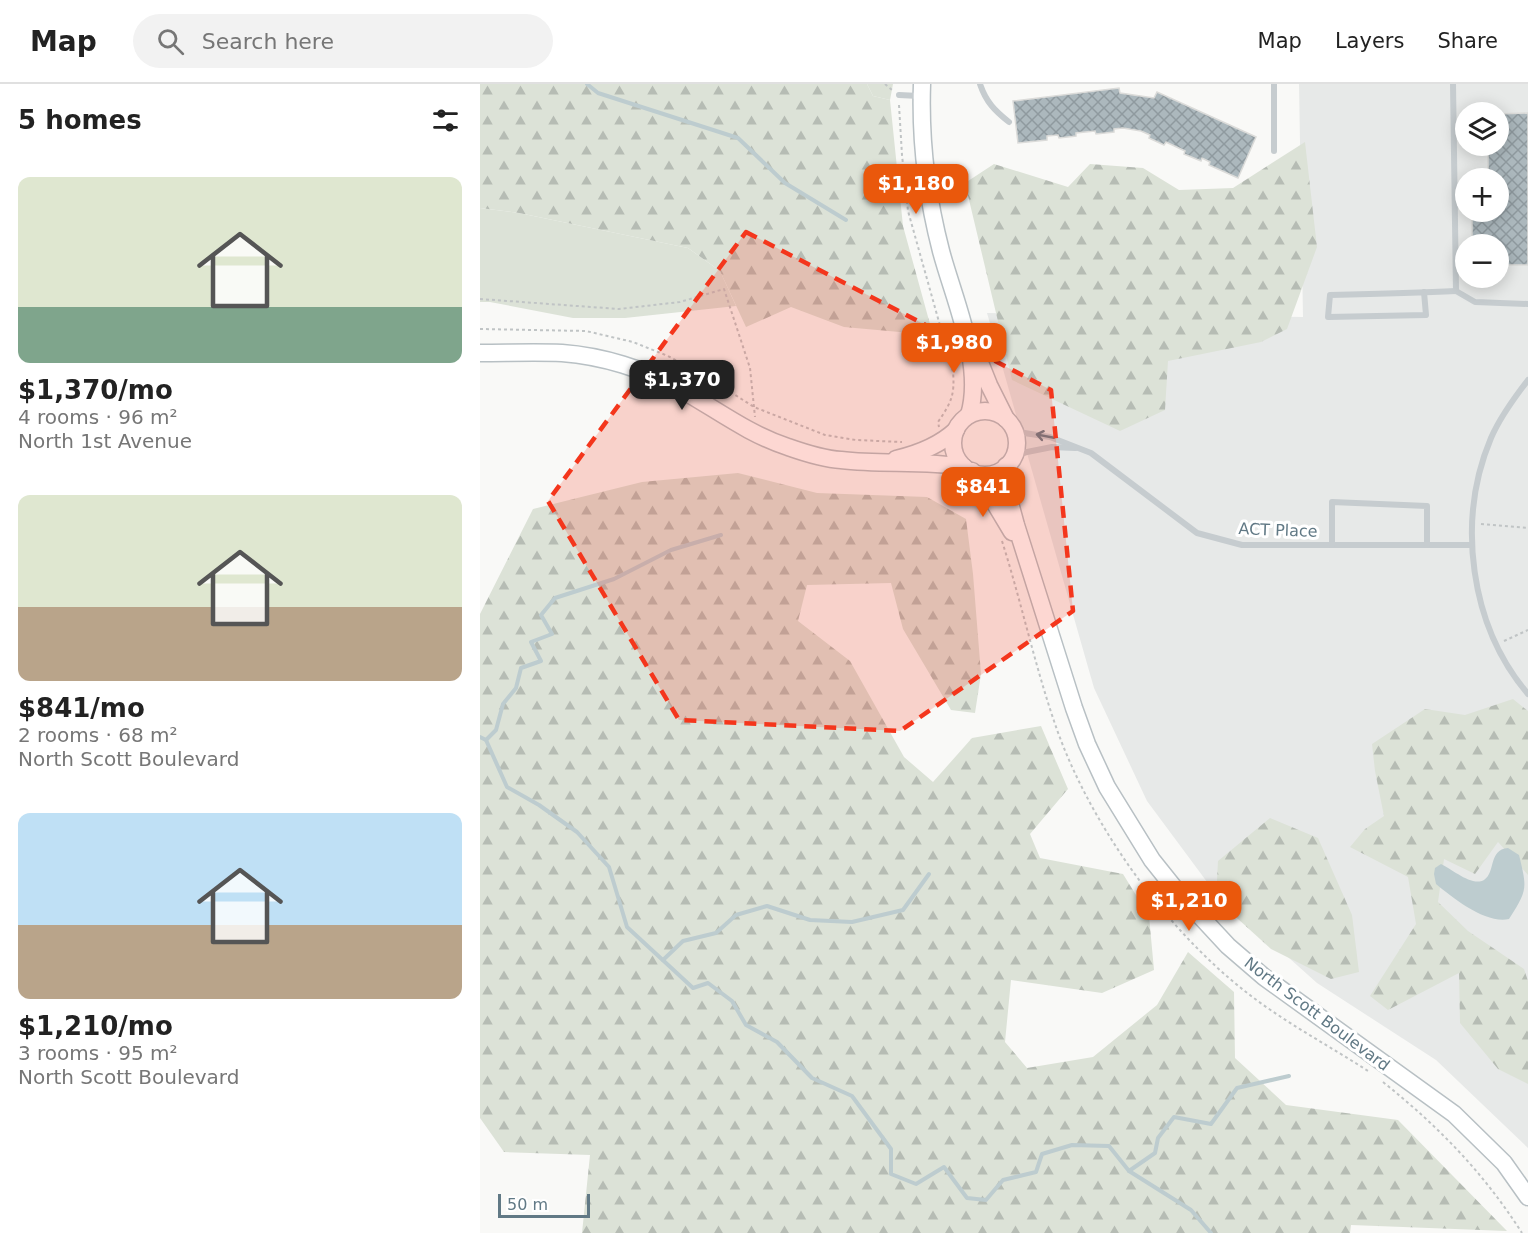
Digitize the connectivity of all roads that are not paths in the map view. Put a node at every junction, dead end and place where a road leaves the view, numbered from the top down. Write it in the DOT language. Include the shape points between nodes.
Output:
graph roads {
  1 [pos="980,84"];
  2 [pos="1274,84"];
  3 [pos="1453,84"];
  4 [pos="922,90"];
  5 [pos="899,95"];
  6 [pos="1010,122"];
  7 [pos="1274,151"];
  8 [pos="1456,291"];
  9 [pos="1424,292"];
  10 [pos="1528,304"];
  11 [pos="967,336"];
  12 [pos="480,353"];
  13 [pos="1528,380"];
  14 [pos="969,415"];
  15 [pos="1009,424"];
  16 [pos="956,430"];
  17 [pos="1076,448"];
  18 [pos="1010,462"];
  19 [pos="878,463"];
  20 [pos="968,469"];
  21 [pos="1022,545"];
  22 [pos="1332,545"];
  23 [pos="1427,545"];
  24 [pos="1472,545"];
  25 [pos="1528,694"];
  26 [pos="1528,1197"];
  1 -- 6 [label="lane" via="992,108"];
  2 -- 7 [label="lane"];
  3 -- 8 [label="lane"];
  4 -- 5 [label="lane"];
  4 -- 11 [label="main road" via="932,205 941,252"];
  8 -- 9 [label="lane"];
  8 -- 10 [label="lane" via="1475,302"];
  9 -- 9 [label="lane" via="1330,295 1328,317 1426,315"];
  11 -- 14 [label="main road" via="973,391"];
  11 -- 15 [label="main road"];
  12 -- 19 [label="main road" via="563,353 623,365 679,389 757,435 815,455"];
  13 -- 24 [label="lane" via="1508,405 1491,438 1479,476"];
  14 -- 15 [label="main road" via="988,411"];
  14 -- 16 [label="main road"];
  17 -- 15 [label="lane, ACT Place, one-way" via="1050,437 1018,432"];
  15 -- 18 [label="main road" via="1016,436"];
  16 -- 19 [label="main road" via="941,441"];
  16 -- 20 [label="main road" via="954,450"];
  17 -- 18 [label="lane, ACT Place" via="1027,452"];
  17 -- 22 [label="lane, ACT Place" via="1091,453 1197,533 1242,545"];
  18 -- 20 [label="main road" via="987,475"];
  18 -- 21 [label="main road, North Scott Boulevard" via="1010,503"];
  19 -- 20 [label="main road" via="944,464"];
  20 -- 21 [label="main road, North Scott Boulevard"];
  21 -- 26 [label="main road, North Scott Boulevard" via="1087,744 1126,820 1164,875 1201,919 1264,977 1454,1114 1504,1163"];
  22 -- 23 [label="lane, ACT Place"];
  22 -- 23 [label="lane" via="1332,502 1427,506"];
  23 -- 24 [label="lane, ACT Place"];
  24 -- 25 [label="lane" via="1480,602 1496,645 1512,676"];
}
